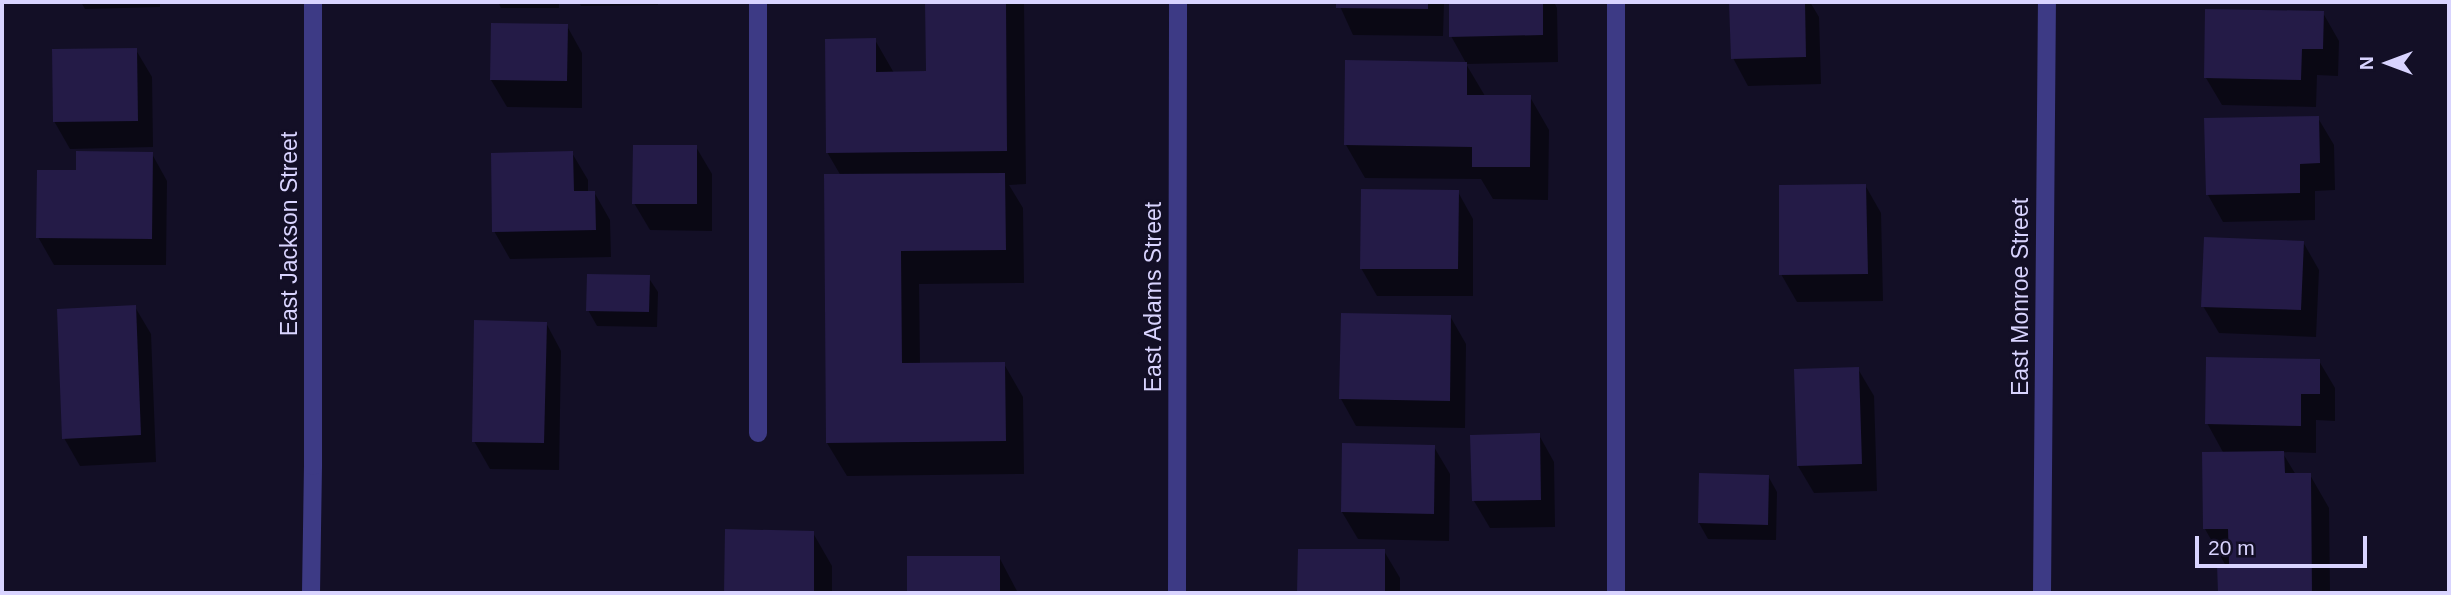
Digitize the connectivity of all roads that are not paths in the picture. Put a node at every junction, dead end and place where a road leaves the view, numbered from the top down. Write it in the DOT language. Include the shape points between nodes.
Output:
graph roads {
  1 [pos="313,2"];
  2 [pos="758,2"];
  3 [pos="1178,2"];
  4 [pos="1616,2"];
  5 [pos="2047,2"];
  6 [pos="758,433"];
  7 [pos="312,593"];
  8 [pos="1177,593"];
  9 [pos="1616,593"];
  10 [pos="2042,593"];
  1 -- 7 [label="street, East Jackson Street"];
  2 -- 6 [label="street"];
  3 -- 8 [label="street, East Adams Street"];
  4 -- 9 [label="street"];
  5 -- 10 [label="street, East Monroe Street"];
}
